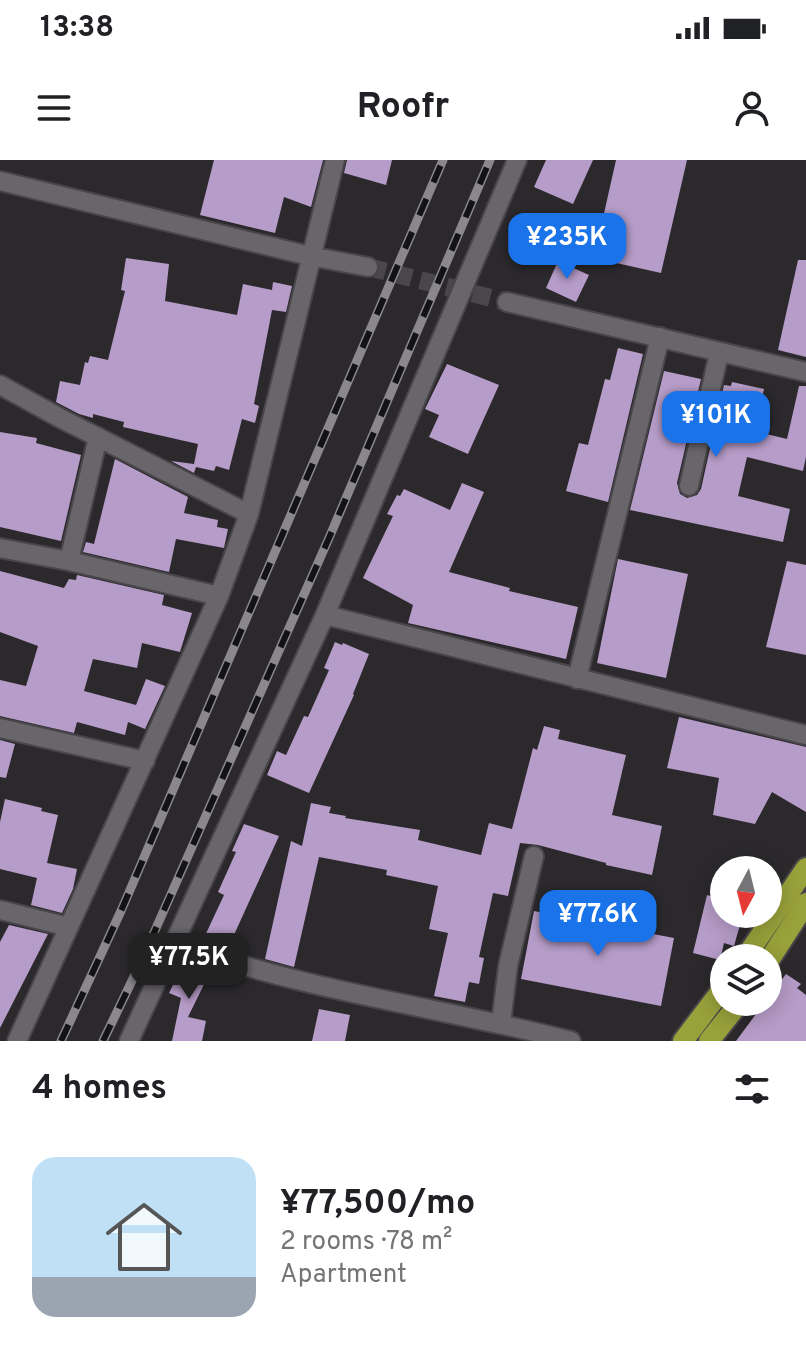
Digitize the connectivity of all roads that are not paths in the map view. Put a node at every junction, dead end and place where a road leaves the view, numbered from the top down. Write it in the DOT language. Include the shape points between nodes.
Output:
graph roads {
  1 [pos="335,160"];
  2 [pos="517,160"];
  3 [pos="0,181"];
  4 [pos="310,256"];
  5 [pos="368,267"];
  6 [pos="507,302"];
  7 [pos="660,337"];
  8 [pos="719,353"];
  9 [pos="806,372"];
  10 [pos="0,385"];
  11 [pos="98,437"];
  12 [pos="689,486"];
  13 [pos="249,514"];
  14 [pos="0,548"];
  15 [pos="69,561"];
  16 [pos="219,596"];
  17 [pos="325,615"];
  18 [pos="577,679"];
  19 [pos="0,728"];
  20 [pos="806,735"];
  21 [pos="145,761"];
  22 [pos="534,856"];
  23 [pos="806,868"];
  24 [pos="806,903"];
  25 [pos="0,910"];
  26 [pos="69,927"];
  27 [pos="176,943"];
  28 [pos="754,944"];
  29 [pos="780,944"];
  30 [pos="710,1005"];
  31 [pos="729,1016"];
  32 [pos="501,1023"];
  33 [pos="17,1041"];
  34 [pos="129,1041"];
  35 [pos="571,1041"];
  36 [pos="683,1041"];
  37 [pos="709,1041"];
  1 -- 4 [label="street"];
  2 -- 17 [label="street"];
  3 -- 4 [label="street"];
  4 -- 5 [label="street"];
  4 -- 13 [label="street"];
  6 -- 7 [label="street"];
  7 -- 8 [label="street"];
  7 -- 18 [label="street"];
  8 -- 9 [label="street"];
  8 -- 12 [label="street"];
  10 -- 11 [label="street"];
  11 -- 13 [label="street"];
  11 -- 15 [label="street"];
  13 -- 16 [label="street"];
  14 -- 15 [label="street"];
  15 -- 16 [label="street"];
  16 -- 21 [label="street"];
  17 -- 18 [label="street"];
  17 -- 27 [label="street"];
  18 -- 20 [label="street"];
  19 -- 21 [label="street"];
  21 -- 26 [label="street"];
  22 -- 32 [label="street" via="508,966"];
  23 -- 28 [label="main road"];
  24 -- 29 [label="main road"];
  25 -- 26 [label="street"];
  26 -- 33 [label="street"];
  27 -- 32 [label="street" via="228,963"];
  27 -- 34 [label="street"];
  30 -- 36 [label="main road"];
  31 -- 37 [label="main road"];
  32 -- 35 [label="street"];
}
